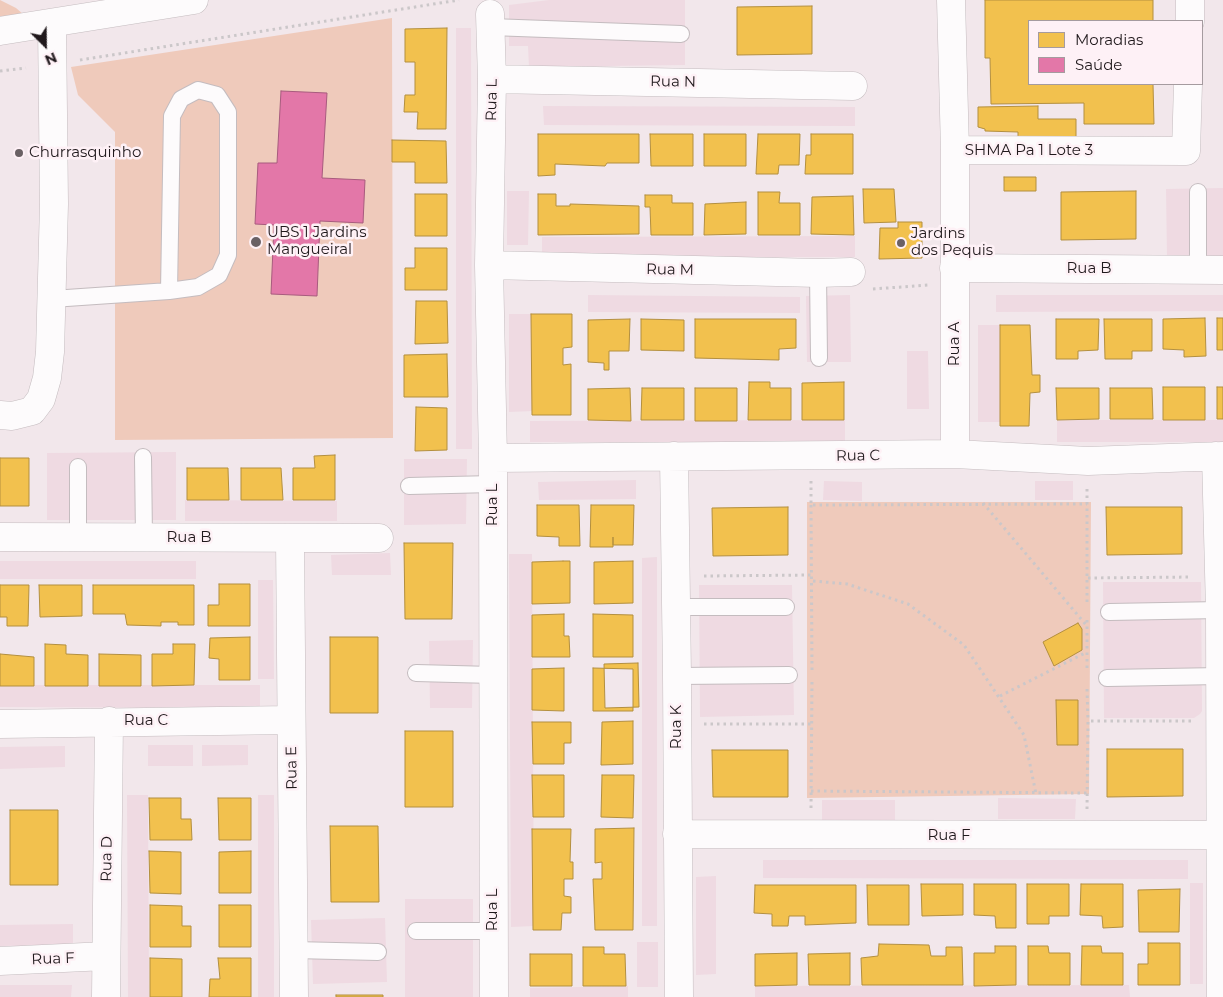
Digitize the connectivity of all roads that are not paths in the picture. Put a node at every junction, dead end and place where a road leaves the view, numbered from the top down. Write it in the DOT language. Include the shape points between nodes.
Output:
graph roads {
  1 [pos="194,0"];
  2 [pos="951,0"];
  3 [pos="1190,0"];
  4 [pos="491,20"];
  5 [pos="1190,20"];
  6 [pos="52,24"];
  7 [pos="0,31"];
  8 [pos="682,34"];
  9 [pos="492,78"];
  10 [pos="1188,85"];
  11 [pos="853,86"];
  12 [pos="955,150"];
  13 [pos="1198,192"];
  14 [pos="489,266"];
  15 [pos="1211,270"];
  16 [pos="850,272"];
  17 [pos="818,273"];
  18 [pos="954,276"];
  19 [pos="169,290"];
  20 [pos="52,299"];
  21 [pos="819,358"];
  22 [pos="0,415"];
  23 [pos="955,454"];
  24 [pos="674,456"];
  25 [pos="1220,456"];
  26 [pos="143,457"];
  27 [pos="493,458"];
  28 [pos="78,467"];
  29 [pos="493,484"];
  30 [pos="409,486"];
  31 [pos="0,536"];
  32 [pos="78,537"];
  33 [pos="144,538"];
  34 [pos="379,538"];
  35 [pos="290,539"];
  36 [pos="676,607"];
  37 [pos="786,608"];
  38 [pos="1220,610"];
  39 [pos="1109,612"];
  40 [pos="416,674"];
  41 [pos="493,675"];
  42 [pos="789,675"];
  43 [pos="678,676"];
  44 [pos="1220,676"];
  45 [pos="1107,678"];
  46 [pos="291,720"];
  47 [pos="109,721"];
  48 [pos="0,724"];
  49 [pos="677,834"];
  50 [pos="1220,835"];
  51 [pos="416,931"];
  52 [pos="494,931"];
  53 [pos="294,950"];
  54 [pos="378,952"];
  55 [pos="106,956"];
  56 [pos="0,961"];
  57 [pos="106,997"];
  58 [pos="294,997"];
  59 [pos="494,997"];
  60 [pos="679,997"];
  61 [pos="1221,997"];
  1 -- 6 [label="street"];
  2 -- 12 [label="street, SHMA Pa 1 Lote 3"];
  3 -- 5 [label="street"];
  4 -- 8 [label="lane"];
  4 -- 9 [label="street, Rua L"];
  6 -- 7 [label="street"];
  6 -- 20 [label="street"];
  9 -- 11 [label="street, Rua N"];
  9 -- 14 [label="street, Rua L"];
  10 -- 12 [label="street, SHMA Pa 1 Lote 3" via="1186,151"];
  12 -- 18 [label="street, Rua A"];
  13 -- 15 [label="lane"];
  14 -- 17 [label="street, Rua M"];
  14 -- 27 [label="street, Rua L"];
  15 -- 18 [label="street, Rua B"];
  16 -- 17 [label="street, Rua M"];
  17 -- 21 [label="lane"];
  18 -- 23 [label="street, Rua A"];
  19 -- 19 [label="lane" via="198,287 218,274 228,255 228,112 217,95 198,90 181,99 172,116"];
  19 -- 20 [label="lane"];
  20 -- 22 [label="street" via="50,352 41,399 32,411"];
  23 -- 24 [label="street, Rua C"];
  23 -- 25 [label="street, Rua C" via="1088,461"];
  24 -- 27 [label="street, Rua C"];
  24 -- 36 [label="street, Rua K"];
  25 -- 38 [label="street"];
  26 -- 33 [label="lane"];
  27 -- 29 [label="street, Rua L"];
  28 -- 32 [label="lane"];
  29 -- 30 [label="lane"];
  29 -- 41 [label="street, Rua L"];
  31 -- 32 [label="street, Rua B"];
  32 -- 33 [label="street, Rua B"];
  33 -- 35 [label="street, Rua B"];
  34 -- 35 [label="street, Rua B"];
  35 -- 46 [label="street, Rua E"];
  36 -- 37 [label="lane"];
  36 -- 43 [label="street, Rua K"];
  38 -- 39 [label="lane"];
  38 -- 44 [label="street"];
  40 -- 41 [label="lane"];
  41 -- 52 [label="street, Rua L"];
  42 -- 43 [label="lane"];
  43 -- 49 [label="street, Rua K"];
  44 -- 45 [label="lane"];
  44 -- 50 [label="street"];
  46 -- 47 [label="street, Rua C"];
  46 -- 53 [label="street, Rua E"];
  47 -- 48 [label="street, Rua C"];
  47 -- 55 [label="street, Rua D"];
  49 -- 50 [label="street, Rua F"];
  49 -- 60 [label="street, Rua K"];
  50 -- 61 [label="street"];
  51 -- 52 [label="lane"];
  52 -- 59 [label="street, Rua L"];
  53 -- 54 [label="lane"];
  53 -- 58 [label="street, Rua E"];
  55 -- 56 [label="street, Rua F"];
  55 -- 57 [label="street, Rua D"];
}
